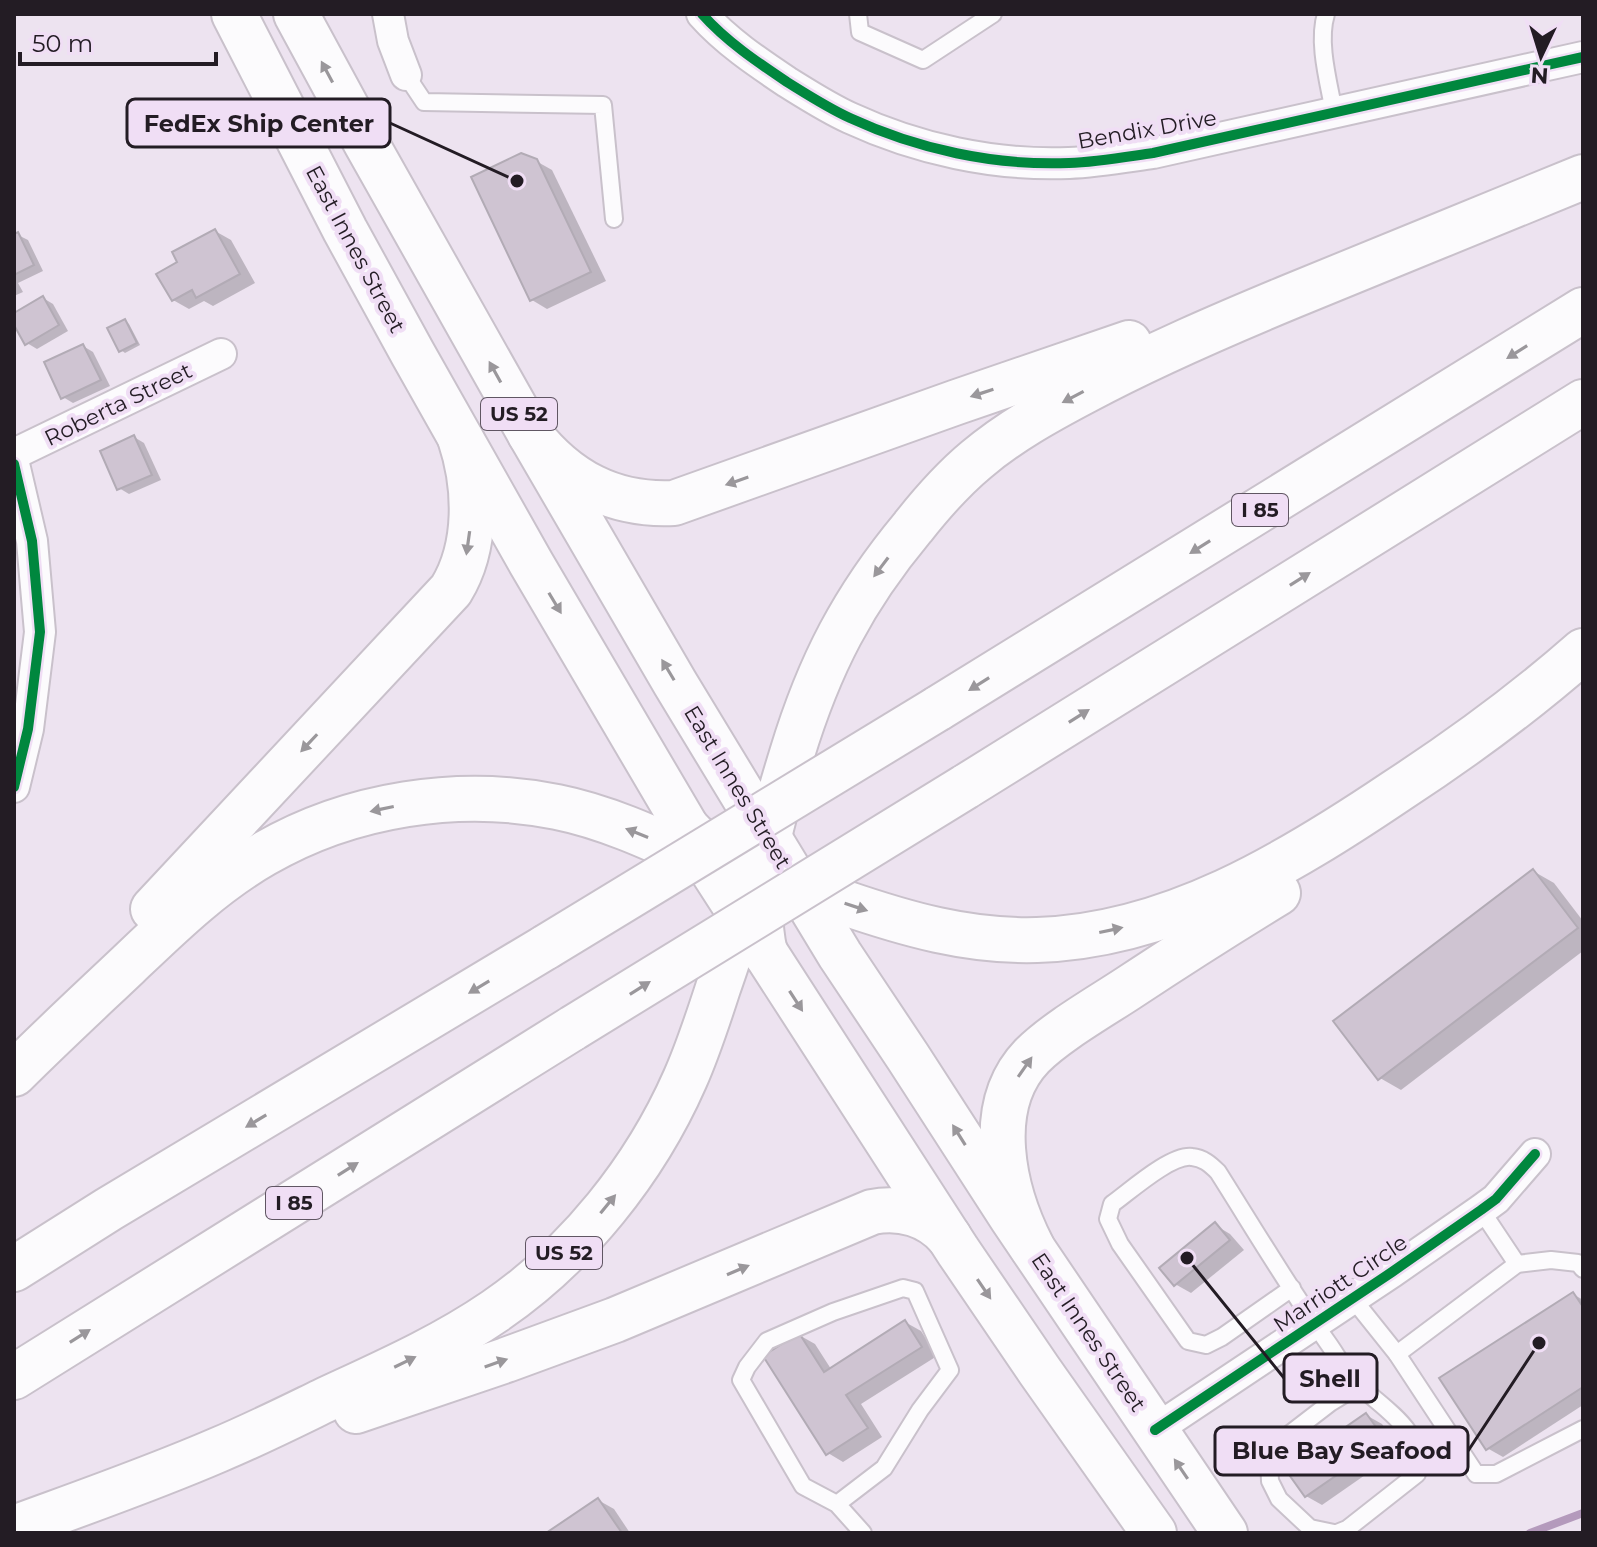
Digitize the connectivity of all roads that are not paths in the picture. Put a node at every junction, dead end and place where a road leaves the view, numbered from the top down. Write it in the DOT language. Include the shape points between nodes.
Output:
graph roads {
  1 [pos="234,14"];
  2 [pos="296,14"];
  3 [pos="388,14"];
  4 [pos="702,14"];
  5 [pos="857,14"];
  6 [pos="993,14"];
  7 [pos="1326,14"];
  8 [pos="1583,57"];
  9 [pos="406,75"];
  10 [pos="1334,112"];
  11 [pos="1583,177"];
  12 [pos="614,219"];
  13 [pos="1426,241"];
  14 [pos="1583,310"];
  15 [pos="221,354"];
  16 [pos="1583,402"];
  17 [pos="530,434"];
  18 [pos="460,438"];
  19 [pos="14,454"];
  20 [pos="14,464"];
  21 [pos="1583,651"];
  22 [pos="1527,699"];
  23 [pos="14,787"];
  24 [pos="686,827"];
  25 [pos="708,864"];
  26 [pos="767,876"];
  27 [pos="14,1062"];
  28 [pos="14,1074"];
  29 [pos="1535,1154"];
  30 [pos="1481,1210"];
  31 [pos="949,1237"];
  32 [pos="1032,1247"];
  33 [pos="1517,1264"];
  34 [pos="14,1269"];
  35 [pos="1583,1269"];
  36 [pos="1292,1288"];
  37 [pos="1353,1299"];
  38 [pos="1315,1324"];
  39 [pos="1397,1354"];
  40 [pos="14,1377"];
  41 [pos="1358,1386"];
  42 [pos="1583,1429"];
  43 [pos="1155,1430"];
  44 [pos="129,1485"];
  45 [pos="837,1504"];
  46 [pos="14,1528"];
  47 [pos="863,1533"];
  48 [pos="1154,1533"];
  49 [pos="1225,1533"];
  50 [pos="1336,1533"];
  1 -- 18 [label="main road, East Innes Street / US 52"];
  17 -- 2 [label="main road, East Innes Street / US 52, one-way"];
  3 -- 9 [label="street"];
  4 -- 10 [label="street, Bendix Drive" via="775,74 848,117 933,148 981,158 1109,160"];
  5 -- 6 [label="lane" via="860,32 923,60"];
  7 -- 10 [label="lane" via="1322,26"];
  8 -- 10 [label="street, Bendix Drive"];
  9 -- 12 [label="lane" via="424,102 603,105"];
  11 -- 13 [label="main road"];
  13 -- 17 [label="main road, one-way" via="674,503 625,499 588,485 553,461"];
  13 -- 26 [label="main road, one-way" via="1118,373 1013,432 959,475 882,566 833,645 798,735"];
  14 -- 34 [label="main road, I 85, one-way, bridge"];
  15 -- 19 [label="street, Roberta Street"];
  40 -- 16 [label="main road, I 85, one-way, bridge"];
  26 -- 17 [label="main road, East Innes Street / US 52, one-way" via="663,662"];
  18 -- 24 [label="main road, East Innes Street, one-way"];
  18 -- 27 [label="main road, US 52, one-way" via="468,465 470,529 465,562 451,590"];
  20 -- 23 [label="street" via="32,541 40,632 28,729"];
  21 -- 22 [label="main road"];
  26 -- 22 [label="main road, one-way" via="901,921 969,937 1039,940 1132,926 1220,894 1303,850"];
  32 -- 22 [label="main road, one-way" via="1010,1188 1002,1139 1013,1088 1033,1055 1343,849 1450,767"];
  24 -- 25 [label="main road, East Innes Street"];
  24 -- 26 [label="main road" via="711,849"];
  25 -- 26 [label="main road, East Innes Street"];
  25 -- 28 [label="main road, one-way" via="603,820 535,803 429,802 347,818 282,844 223,881"];
  26 -- 31 [label="main road, East Innes Street, one-way" via="765,953"];
  32 -- 26 [label="main road, East Innes Street, one-way"];
  44 -- 26 [label="main road, US 52, one-way" via="219,1450 432,1349 493,1313 547,1268 613,1199 665,1120"];
  29 -- 30 [label="street, Marriott Circle"];
  30 -- 33 [label="lane"];
  30 -- 37 [label="street, Marriott Circle"];
  44 -- 31 [label="main road, one-way" via="563,1339 872,1212 922,1216"];
  31 -- 48 [label="main road, East Innes Street, one-way"];
  32 -- 43 [label="main road, East Innes Street"];
  33 -- 35 [label="lane" via="1551,1260 1578,1263"];
  33 -- 39 [label="lane"];
  36 -- 36 [label="lane" via="1206,1160 1189,1156 1171,1162 1112,1204 1108,1219 1120,1244 1188,1341 1206,1345 1222,1337"];
  36 -- 38 [label="lane"];
  37 -- 38 [label="street, Marriott Circle"];
  37 -- 39 [label="lane"];
  38 -- 41 [label="lane"];
  38 -- 43 [label="street, Marriott Circle"];
  39 -- 42 [label="lane" via="1476,1474 1496,1474"];
  41 -- 50 [label="lane" via="1388,1408 1415,1442 1420,1460 1417,1474"];
  41 -- 50 [label="lane" via="1278,1443 1269,1460 1270,1481 1279,1499 1310,1528"];
  49 -- 43 [label="main road, East Innes Street, one-way"];
  44 -- 46 [label="main road, US 52"];
  45 -- 45 [label="lane" via="803,1486 741,1380 767,1341 903,1288 915,1291 950,1370 884,1468"];
  45 -- 47 [label="lane"];
}
